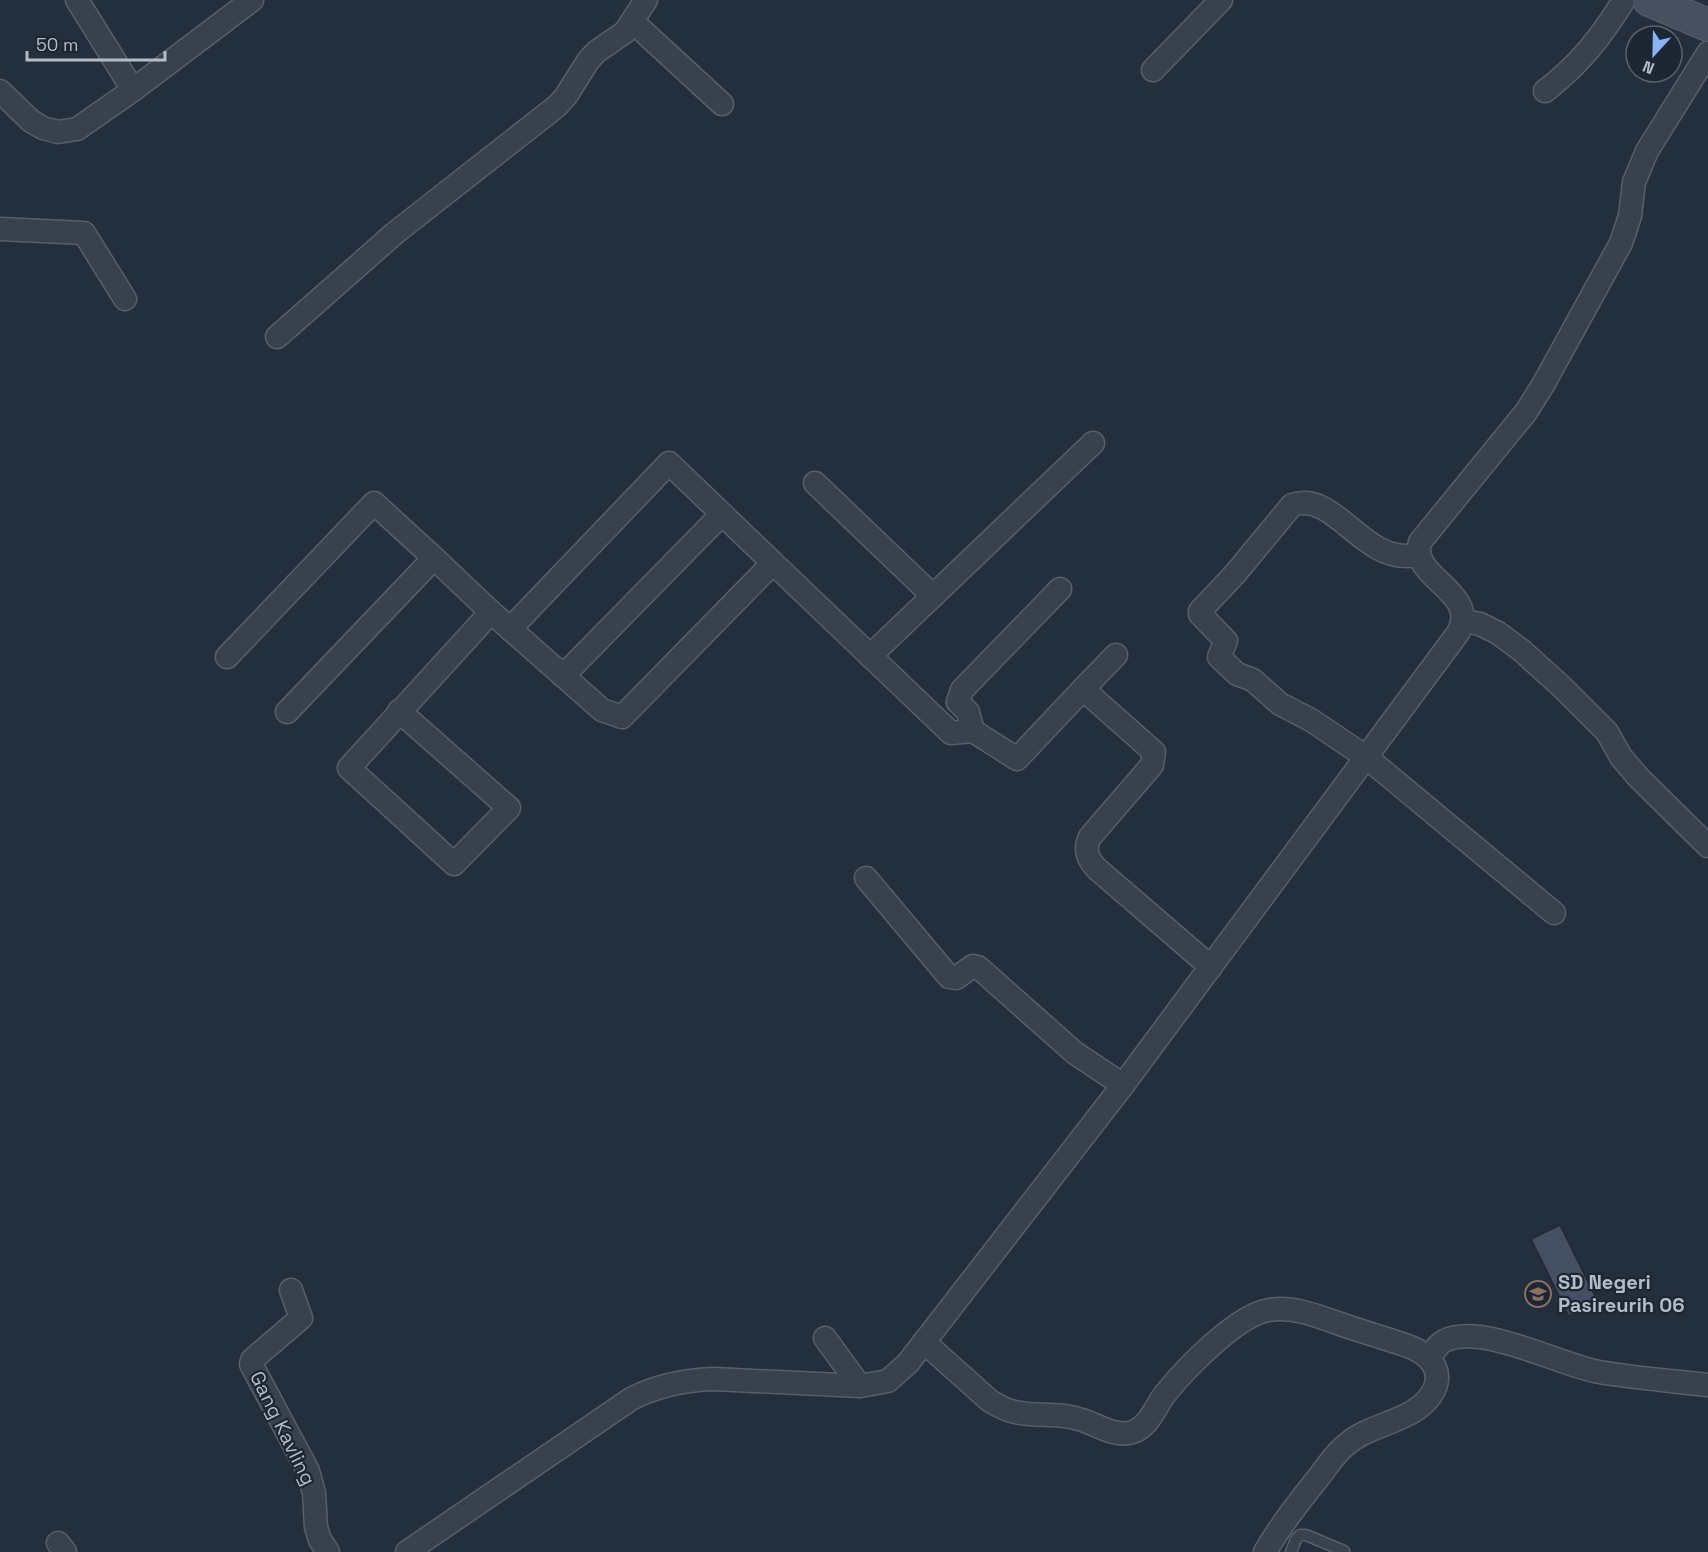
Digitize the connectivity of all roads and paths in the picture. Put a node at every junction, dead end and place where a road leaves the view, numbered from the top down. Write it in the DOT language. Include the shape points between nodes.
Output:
graph roads {
  1 [pos="77,0"];
  2 [pos="252,0"];
  3 [pos="646,0"];
  4 [pos="1221,0"];
  5 [pos="1624,0"];
  6 [pos="1649,0"];
  7 [pos="633,22"];
  8 [pos="1708,26"];
  9 [pos="1708,53"];
  10 [pos="1153,70"];
  11 [pos="133,90"];
  12 [pos="0,91"];
  13 [pos="1545,91"];
  14 [pos="722,104"];
  15 [pos="0,229"];
  16 [pos="125,299"];
  17 [pos="277,337"];
  18 [pos="1094,443"];
  19 [pos="815,483"];
  20 [pos="722,514"];
  21 [pos="1418,555"];
  22 [pos="434,558"];
  23 [pos="773,563"];
  24 [pos="1060,589"];
  25 [pos="933,596"];
  26 [pos="491,612"];
  27 [pos="1464,621"];
  28 [pos="510,628"];
  29 [pos="1116,654"];
  30 [pos="870,656"];
  31 [pos="227,657"];
  32 [pos="563,676"];
  33 [pos="1083,689"];
  34 [pos="962,690"];
  35 [pos="399,711"];
  36 [pos="287,712"];
  37 [pos="935,718"];
  38 [pos="973,731"];
  39 [pos="1366,757"];
  40 [pos="1708,846"];
  41 [pos="866,878"];
  42 [pos="1554,913"];
  43 [pos="1210,967"];
  44 [pos="1123,1085"];
  45 [pos="291,1290"];
  46 [pos="825,1338"];
  47 [pos="924,1342"];
  48 [pos="1430,1358"];
  49 [pos="1708,1385"];
  50 [pos="860,1386"];
  51 [pos="419,1549"];
  52 [pos="1344,1551"];
  53 [pos="328,1552"];
  54 [pos="1265,1552"];
  55 [pos="1291,1552"];
  1 -- 11 [label="street"];
  2 -- 11 [label="street"];
  3 -- 7 [label="street"];
  4 -- 10 [label="street"];
  5 -- 13 [label="street" via="1588,52"];
  6 -- 8 [label="main road"];
  7 -- 14 [label="street"];
  7 -- 17 [label="street" via="592,57 557,106 396,233"];
  9 -- 21 [label="street" via="1647,151 1634,182 1630,216 1621,243 1543,385 1526,412 1424,536"];
  11 -- 12 [label="street" via="77,129 58,132 30,121"];
  15 -- 16 [label="street" via="84,233"];
  18 -- 25 [label="street"];
  19 -- 25 [label="street"];
  20 -- 23 [label="street"];
  20 -- 28 [label="street" via="669,463"];
  20 -- 32 [label="street"];
  21 -- 27 [label="street" via="1461,607"];
  21 -- 39 [label="street" via="1382,551 1323,507 1300,502 1292,505 1200,613 1226,641 1219,656 1237,674 1252,680 1280,704"];
  22 -- 26 [label="street"];
  22 -- 31 [label="street" via="374,503"];
  22 -- 36 [label="street"];
  23 -- 30 [label="street"];
  23 -- 32 [label="street" via="622,717 602,710"];
  24 -- 34 [label="street"];
  25 -- 30 [label="street"];
  26 -- 28 [label="street"];
  26 -- 35 [label="street"];
  27 -- 39 [label="street"];
  27 -- 40 [label="street" via="1498,633 1563,688 1607,732 1639,778"];
  28 -- 32 [label="street"];
  29 -- 33 [label="street"];
  30 -- 37 [label="street"];
  33 -- 38 [label="street" via="1017,759"];
  33 -- 43 [label="street" via="1154,752 1152,765 1090,837 1087,855 1096,868"];
  34 -- 37 [label="street"];
  34 -- 38 [label="street" via="958,702 968,711"];
  35 -- 35 [label="street" via="509,808 454,864 349,768"];
  37 -- 38 [label="street" via="951,733"];
  39 -- 42 [label="street"];
  39 -- 43 [label="street"];
  41 -- 44 [label="street" via="949,977 956,978 976,966 1075,1053"];
  43 -- 44 [label="street"];
  44 -- 47 [label="street"];
  45 -- 53 [label="street, Gang Kavling" via="301,1318 251,1364 308,1471 316,1527"];
  46 -- 50 [label="street"];
  47 -- 48 [label="street" via="1001,1407 1018,1413 1070,1416 1123,1434 1140,1429 1178,1378 1236,1325 1269,1310 1306,1313 1409,1347"];
  47 -- 50 [label="street" via="888,1381"];
  48 -- 49 [label="street" via="1445,1340 1472,1337 1509,1343 1599,1372"];
  48 -- 54 [label="street" via="1437,1378 1426,1402 1345,1445"];
  50 -- 51 [label="street" via="714,1379 649,1389"];
  52 -- 55 [label="lane" via="1300,1535"];
}
